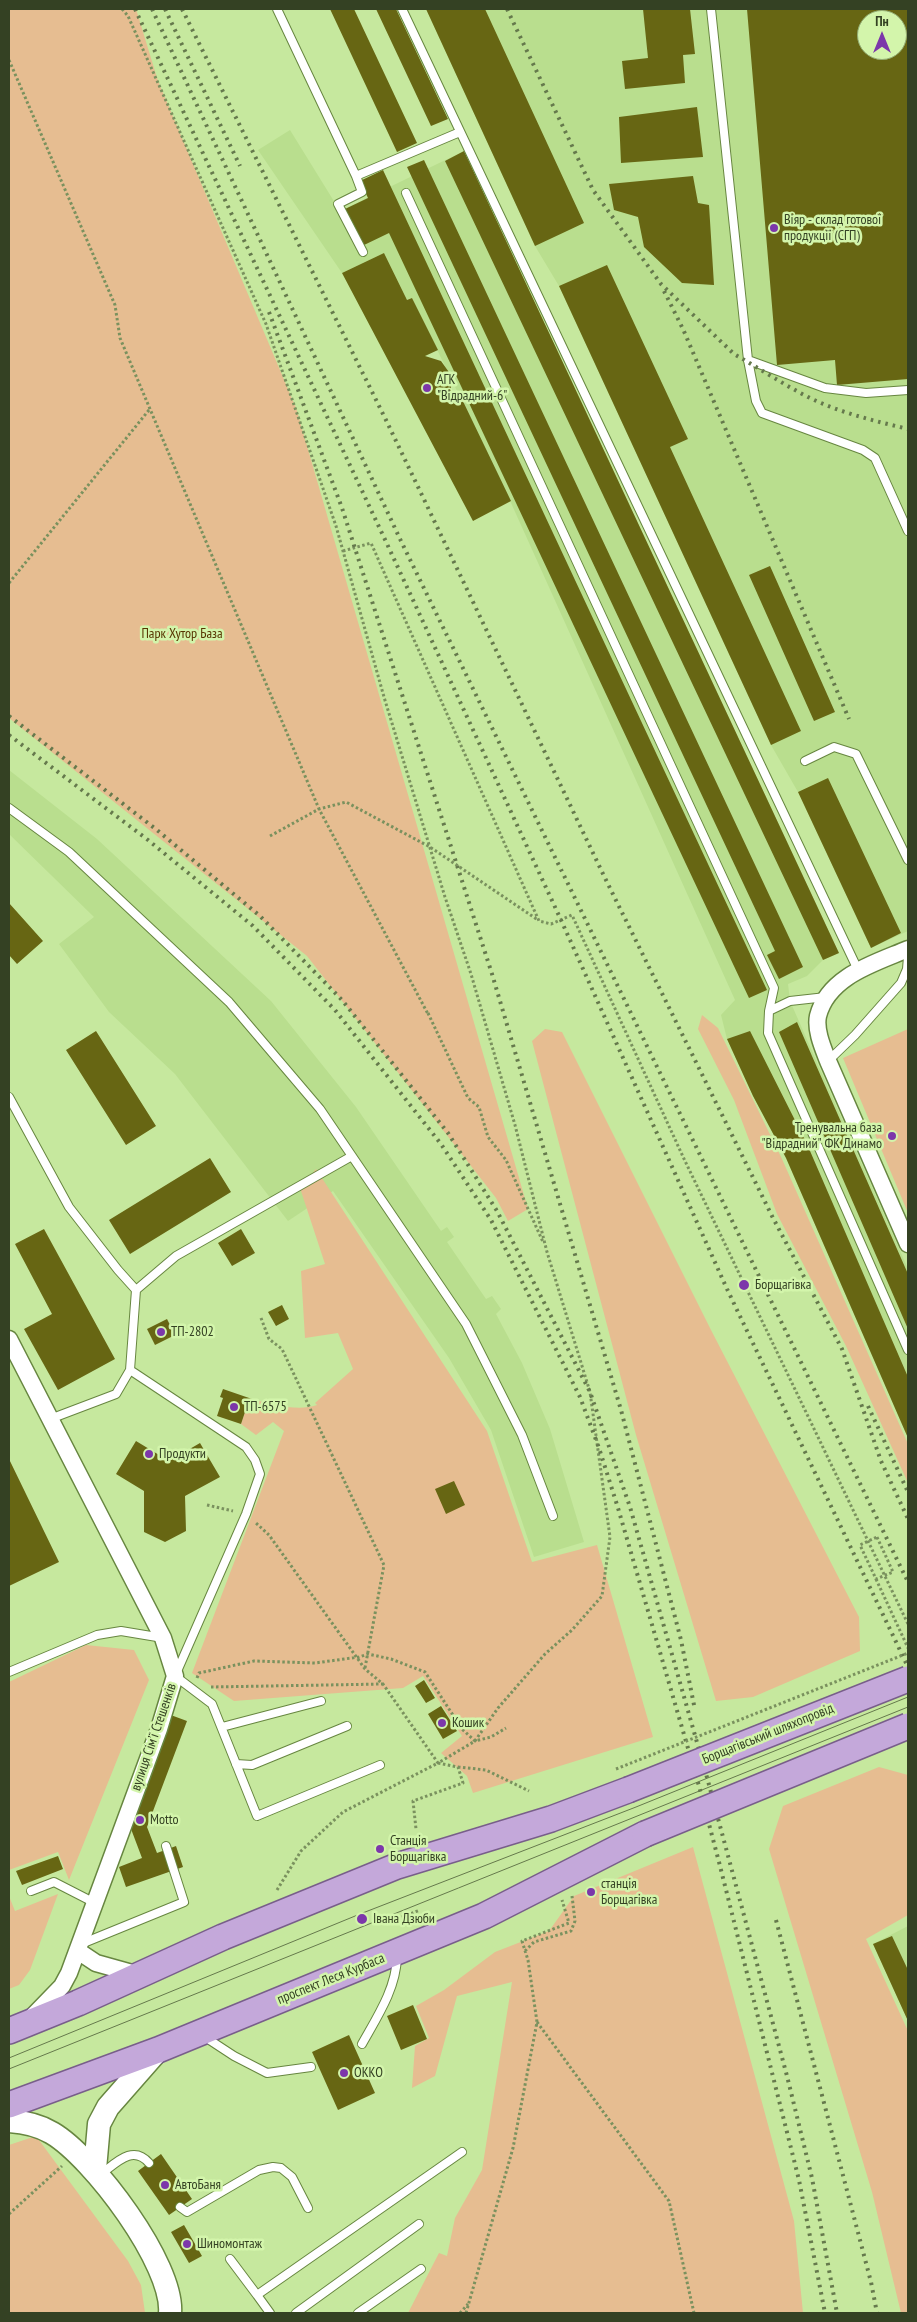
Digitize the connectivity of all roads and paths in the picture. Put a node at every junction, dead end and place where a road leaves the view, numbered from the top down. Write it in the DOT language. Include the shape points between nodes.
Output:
graph roads {
  1 [pos="122,9"];
  2 [pos="277,9"];
  3 [pos="402,9"];
  4 [pos="711,9"];
  5 [pos="9,60"];
  6 [pos="460,132"];
  7 [pos="356,176"];
  8 [pos="406,193"];
  9 [pos="363,252"];
  10 [pos="748,360"];
  11 [pos="908,390"];
  12 [pos="149,410"];
  13 [pos="908,532"];
  14 [pos="343,551"];
  15 [pos="9,583"];
  16 [pos="805,761"];
  17 [pos="9,808"];
  18 [pos="319,809"];
  19 [pos="270,836"];
  20 [pos="430,847"];
  21 [pos="908,860"];
  22 [pos="539,921"];
  23 [pos="908,949"];
  24 [pos="908,957"];
  25 [pos="858,970"];
  26 [pos="826,997"];
  27 [pos="424,1005"];
  28 [pos="769,1011"];
  29 [pos="428,1014"];
  30 [pos="828,1061"];
  31 [pos="9,1097"];
  32 [pos="352,1156"];
  33 [pos="908,1244"];
  34 [pos="547,1252"];
  35 [pos="136,1290"];
  36 [pos="262,1318"];
  37 [pos="9,1339"];
  38 [pos="908,1350"];
  39 [pos="130,1370"];
  40 [pos="50,1419"];
  41 [pos="207,1505"];
  42 [pos="246,1514"];
  43 [pos="553,1516"];
  44 [pos="868,1541"];
  45 [pos="885,1575"];
  46 [pos="876,1579"];
  47 [pos="908,1624"];
  48 [pos="162,1638"];
  49 [pos="908,1648"];
  50 [pos="908,1653"];
  51 [pos="368,1654"];
  52 [pos="359,1657"];
  53 [pos="365,1669"];
  54 [pos="9,1672"];
  55 [pos="175,1676"];
  56 [pos="908,1679"];
  57 [pos="383,1684"];
  58 [pos="192,1688"];
  59 [pos="321,1701"];
  60 [pos="347,1726"];
  61 [pos="908,1726"];
  62 [pos="222,1727"];
  63 [pos="506,1728"];
  64 [pos="475,1740"];
  65 [pos="438,1763"];
  66 [pos="236,1764"];
  67 [pos="380,1765"];
  68 [pos="458,1766"];
  69 [pos="622,1779"];
  70 [pos="529,1791"];
  71 [pos="416,1829"];
  72 [pos="166,1846"];
  73 [pos="277,1890"];
  74 [pos="31,1891"];
  75 [pos="576,1891"];
  76 [pos="561,1897"];
  77 [pos="95,1903"];
  78 [pos="420,1910"];
  79 [pos="397,1919"];
  80 [pos="79,1948"];
  81 [pos="525,1951"];
  82 [pos="397,1952"];
  83 [pos="138,1975"];
  84 [pos="537,2022"];
  85 [pos="16,2028"];
  86 [pos="200,2032"];
  87 [pos="362,2044"];
  88 [pos="158,2050"];
  89 [pos="311,2067"];
  90 [pos="9,2105"];
  91 [pos="9,2121"];
  92 [pos="73,2150"];
  93 [pos="462,2152"];
  94 [pos="149,2163"];
  95 [pos="97,2172"];
  96 [pos="180,2207"];
  97 [pos="308,2208"];
  98 [pos="9,2214"];
  99 [pos="419,2224"];
  100 [pos="230,2259"];
  101 [pos="421,2269"];
  102 [pos="257,2295"];
  103 [pos="470,2301"];
  104 [pos="170,2313"];
  105 [pos="270,2313"];
  106 [pos="296,2313"];
  107 [pos="358,2313"];
  108 [pos="460,2313"];
  109 [pos="466,2313"];
  110 [pos="694,2313"];
  1 -- 14 [label="path" via="128,16 266,324"];
  2 -- 7 [label="lane"];
  3 -- 6 [label="lane"];
  4 -- 10 [label="lane"];
  5 -- 12 [label="path" via="115,305 120,338"];
  6 -- 7 [label="lane"];
  6 -- 25 [label="lane"];
  7 -- 9 [label="lane" via="362,192 338,204"];
  8 -- 28 [label="lane" via="774,988"];
  10 -- 11 [label="lane" via="825,388 866,393"];
  10 -- 13 [label="lane" via="756,401 762,413 863,450 875,458"];
  12 -- 15 [label="path"];
  12 -- 18 [label="path"];
  14 -- 20 [label="path"];
  14 -- 22 [label="path" via="371,543"];
  16 -- 21 [label="lane" via="834,747 856,754"];
  17 -- 32 [label="lane" via="69,852 229,1002 320,1109"];
  18 -- 19 [label="path"];
  18 -- 20 [label="path" via="346,802"];
  18 -- 29 [label="path"];
  20 -- 22 [label="path"];
  20 -- 34 [label="path" via="515,1125"];
  22 -- 44 [label="path" via="551,924 572,915 685,1161"];
  23 -- 25 [label="street"];
  24 -- 30 [label="lane" via="901,983"];
  25 -- 26 [label="street"];
  26 -- 28 [label="lane" via="790,1001"];
  26 -- 30 [label="street" via="818,1017 820,1040"];
  27 -- 29 [label="path"];
  28 -- 38 [label="lane" via="768,1033"];
  29 -- 34 [label="path" via="468,1098 479,1107 488,1137 506,1160"];
  30 -- 33 [label="street"];
  31 -- 35 [label="lane" via="69,1208"];
  32 -- 35 [label="lane" via="176,1256"];
  32 -- 43 [label="lane" via="466,1324 522,1435"];
  34 -- 64 [label="path" via="590,1392 599,1448 610,1537 602,1596 545,1654"];
  35 -- 39 [label="lane"];
  36 -- 51 [label="path" via="270,1339 282,1348 384,1565"];
  37 -- 40 [label="street, вулиця Сімʼї Стешенків"];
  39 -- 40 [label="lane" via="116,1394"];
  39 -- 42 [label="lane" via="246,1446 260,1474"];
  40 -- 48 [label="street, вулиця Сімʼї Стешенків"];
  41 -- 42 [label="path"];
  42 -- 52 [label="path" via="269,1535"];
  42 -- 55 [label="lane"];
  44 -- 45 [label="path"];
  44 -- 45 [label="path" via="877,1537 893,1572"];
  44 -- 46 [label="path" via="860,1545"];
  45 -- 46 [label="path"];
  45 -- 47 [label="path"];
  46 -- 49 [label="path"];
  48 -- 54 [label="lane" via="121,1631 97,1635"];
  48 -- 55 [label="street, вулиця Сімʼї Стешенків"];
  50 -- 69 [label="path, bridge"];
  51 -- 52 [label="path"];
  51 -- 53 [label="path"];
  51 -- 64 [label="path" via="425,1672 462,1729"];
  52 -- 53 [label="path"];
  52 -- 58 [label="path" via="315,1663 254,1661 199,1673"];
  53 -- 57 [label="path"];
  55 -- 58 [label="lane"];
  55 -- 77 [label="street, вулиця Сімʼї Стешенків" via="159,1729"];
  56 -- 69 [label="main road, Борщагівський шляхопровід, bridge"];
  57 -- 58 [label="path"];
  57 -- 65 [label="path"];
  58 -- 62 [label="lane" via="212,1704"];
  59 -- 62 [label="lane"];
  60 -- 66 [label="lane" via="252,1765"];
  61 -- 82 [label="main road, проспект Леся Курбаса, bridge" via="645,1834 484,1916"];
  62 -- 66 [label="lane"];
  63 -- 64 [label="path" via="491,1737"];
  64 -- 65 [label="path"];
  65 -- 68 [label="path"];
  65 -- 73 [label="path" via="343,1812 302,1851"];
  66 -- 67 [label="lane" via="257,1816"];
  68 -- 70 [label="path" via="486,1770"];
  68 -- 71 [label="path" via="463,1783 413,1801"];
  69 -- 83 [label="main road" via="551,1819 397,1866"];
  72 -- 80 [label="lane" via="184,1902"];
  74 -- 77 [label="lane" via="54,1882"];
  75 -- 81 [label="path" via="571,1896 575,1921 571,1931 534,1942"];
  76 -- 81 [label="path" via="569,1923 522,1941"];
  77 -- 80 [label="street, вулиця Сімʼї Стешенків"];
  78 -- 79 [label="path"];
  80 -- 83 [label="street" via="96,1962"];
  80 -- 85 [label="street, вулиця Сімʼї Стешенків" via="62,1986"];
  81 -- 84 [label="path"];
  82 -- 86 [label="main road, проспект Леся Курбаса"];
  82 -- 87 [label="lane" via="396,1975"];
  83 -- 85 [label="main road"];
  84 -- 103 [label="path" via="513,2148"];
  84 -- 110 [label="path" via="669,2201"];
  86 -- 88 [label="main road, проспект Леся Курбаса"];
  86 -- 89 [label="lane" via="234,2056 267,2073"];
  88 -- 90 [label="main road, проспект Леся Курбаса"];
  88 -- 95 [label="main road" via="123,2088 99,2124"];
  91 -- 92 [label="main road" via="39,2127 54,2134"];
  92 -- 95 [label="main road"];
  92 -- 98 [label="path" via="64,2163"];
  93 -- 102 [label="lane"];
  94 -- 95 [label="lane" via="140,2155 132,2154"];
  95 -- 104 [label="main road" via="150,2248 164,2277"];
  96 -- 97 [label="lane" via="187,2212 259,2170 273,2166 292,2177"];
  99 -- 106 [label="lane"];
  100 -- 102 [label="lane"];
  101 -- 107 [label="lane"];
  102 -- 105 [label="lane"];
  103 -- 108 [label="path"];
  103 -- 109 [label="path"];
}
